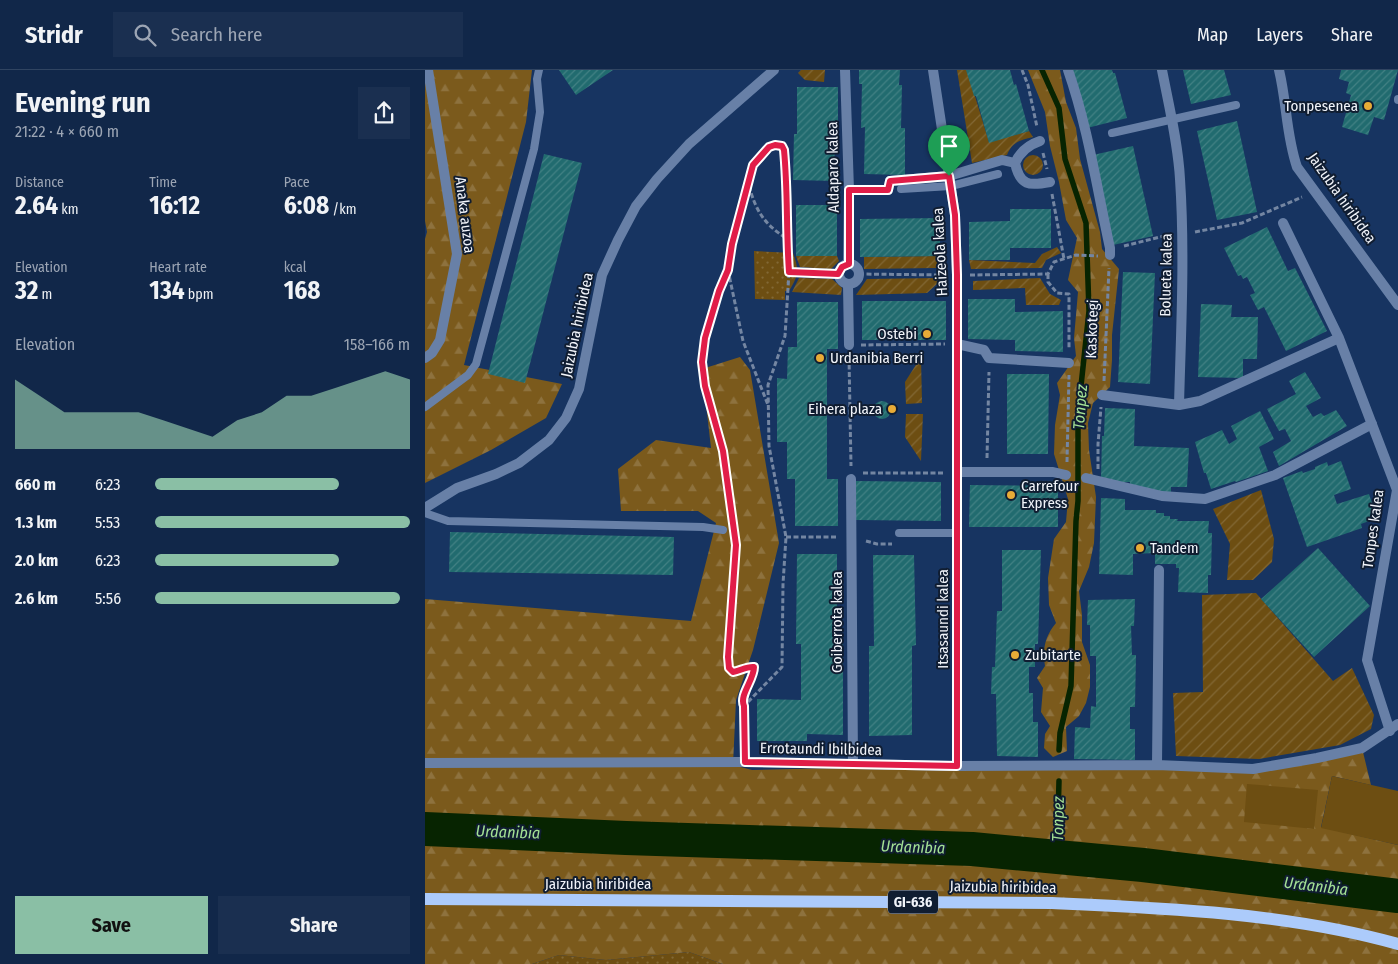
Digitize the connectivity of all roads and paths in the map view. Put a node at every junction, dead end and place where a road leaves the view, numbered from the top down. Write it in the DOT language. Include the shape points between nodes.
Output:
graph roads {
  1 [pos="428,70"];
  2 [pos="539,70"];
  3 [pos="774,70"];
  4 [pos="845,70"];
  5 [pos="933,70"];
  6 [pos="1022,70"];
  7 [pos="1068,70"];
  8 [pos="1161,70"];
  9 [pos="1279,70"];
  10 [pos="1236,106"];
  11 [pos="1172,120"];
  12 [pos="1112,133"];
  13 [pos="1040,141"];
  14 [pos="1015,163"];
  15 [pos="999,174"];
  16 [pos="950,181"];
  17 [pos="1050,182"];
  18 [pos="748,184"];
  19 [pos="849,190"];
  20 [pos="901,190"];
  21 [pos="1303,196"];
  22 [pos="1283,223"];
  23 [pos="1182,232"];
  24 [pos="787,238"];
  25 [pos="1076,255"];
  26 [pos="1110,255"];
  27 [pos="1098,256"];
  28 [pos="1064,259"];
  29 [pos="849,264"];
  30 [pos="728,270"];
  31 [pos="789,272"];
  32 [pos="838,274"];
  33 [pos="1048,274"];
  34 [pos="849,285"];
  35 [pos="1398,305"];
  36 [pos="1339,338"];
  37 [pos="957,344"];
  38 [pos="849,345"];
  39 [pos="425,358"];
  40 [pos="989,358"];
  41 [pos="1069,363"];
  42 [pos="1102,395"];
  43 [pos="1179,405"];
  44 [pos="425,407"];
  45 [pos="769,408"];
  46 [pos="1372,424"];
  47 [pos="987,471"];
  48 [pos="957,472"];
  49 [pos="1066,475"];
  50 [pos="851,476"];
  51 [pos="1086,478"];
  52 [pos="1099,482"];
  53 [pos="425,508"];
  54 [pos="425,512"];
  55 [pos="723,530"];
  56 [pos="899,533"];
  57 [pos="958,533"];
  58 [pos="785,537"];
  59 [pos="852,538"];
  60 [pos="895,544"];
  61 [pos="1159,570"];
  62 [pos="744,706"];
  63 [pos="1394,727"];
  64 [pos="745,762"];
  65 [pos="425,763"];
  66 [pos="853,764"];
  67 [pos="1157,765"];
  68 [pos="957,766"];
  69 [pos="425,900"];
  70 [pos="1398,944"];
  1 -- 39 [label="street, Anaka auzoa" via="457,254 440,340"];
  2 -- 44 [label="lane" via="540,112 534,149 477,364 468,375"];
  3 -- 53 [label="street, Jaizubia hiribidea" via="689,144 636,206 602,275 579,389 566,418 549,440 519,463 457,488"];
  4 -- 19 [label="street, Aldaparo kalea"];
  5 -- 16 [label="street, Haizeola kalea"];
  6 -- 13 [label="path"];
  7 -- 26 [label="street" via="1089,146"];
  8 -- 11 [label="street, Bolueta kalea"];
  9 -- 35 [label="street, Jaizubia hiribidea" via="1290,146 1297,167"];
  10 -- 11 [label="lane"];
  11 -- 12 [label="lane"];
  11 -- 23 [label="street, Bolueta kalea" via="1180,177"];
  13 -- 14 [label="street" via="1023,150"];
  13 -- 17 [label="path"];
  14 -- 16 [label="street" via="1002,160"];
  14 -- 17 [label="street" via="1021,179 1027,184"];
  15 -- 16 [label="lane"];
  16 -- 19 [label="street" via="890,181 888,190"];
  16 -- 20 [label="lane"];
  16 -- 37 [label="street, Haizeola kalea" via="955,223"];
  17 -- 28 [label="path"];
  18 -- 24 [label="path" via="758,212 775,231"];
  18 -- 24 [label="path" via="753,165 769,147 782,146 787,184"];
  18 -- 30 [label="path"];
  19 -- 29 [label="street, Aldaparo kalea"];
  21 -- 23 [label="path" via="1242,223 1199,232"];
  22 -- 36 [label="street, Tonpes kalea"];
  23 -- 26 [label="path" via="1124,246"];
  23 -- 43 [label="street, Bolueta kalea"];
  24 -- 31 [label="path"];
  25 -- 27 [label="path"];
  26 -- 42 [label="path, Kaskotegi"];
  29 -- 32 [label="street"];
  29 -- 34 [label="street" via="856,267 859,274 856,282"];
  30 -- 45 [label="path" via="743,340"];
  30 -- 62 [label="path" via="708,328 702,362 705,386 723,451 735,531 729,668 733,672 754,667 751,682 743,695"];
  31 -- 32 [label="path"];
  31 -- 45 [label="path" via="785,336 768,385"];
  32 -- 34 [label="street" via="841,282"];
  33 -- 41 [label="path" via="1048,282 1057,293 1069,294"];
  34 -- 38 [label="street"];
  36 -- 43 [label="street" via="1200,401"];
  36 -- 46 [label="street, Tonpes kalea"];
  37 -- 38 [label="path"];
  37 -- 40 [label="street" via="984,350"];
  37 -- 48 [label="street"];
  38 -- 50 [label="path"];
  40 -- 41 [label="street"];
  40 -- 47 [label="path"];
  41 -- 49 [label="path"];
  42 -- 43 [label="street"];
  42 -- 52 [label="path, Kaskotegi"];
  45 -- 58 [label="path" via="769,446"];
  46 -- 52 [label="street" via="1275,475 1205,499 1162,496"];
  46 -- 63 [label="street, Tonpes kalea" via="1397,490 1367,660"];
  47 -- 48 [label="street"];
  47 -- 49 [label="street"];
  48 -- 50 [label="path"];
  48 -- 57 [label="street, Itsasaundi kalea"];
  50 -- 59 [label="street, Goiberrota kalea"];
  51 -- 52 [label="street"];
  54 -- 55 [label="lane" via="448,521"];
  56 -- 57 [label="lane"];
  57 -- 68 [label="street, Itsasaundi kalea"];
  58 -- 59 [label="path"];
  58 -- 62 [label="path" via="782,667"];
  59 -- 60 [label="path"];
  59 -- 66 [label="street, Goiberrota kalea"];
  61 -- 67 [label="street"];
  62 -- 64 [label="path"];
  63 -- 67 [label="street, Errotaundi Ibilbidea" via="1362,748 1253,769"];
  64 -- 65 [label="street, Errotaundi Ibilbidea"];
  64 -- 66 [label="street, Errotaundi Ibilbidea"];
  66 -- 68 [label="street, Errotaundi Ibilbidea"];
  67 -- 68 [label="street, Errotaundi Ibilbidea"];
  69 -- 70 [label="main road, Jaizubia hiribidea / GI-636" via="1052,903 1220,914 1304,924"];
}
